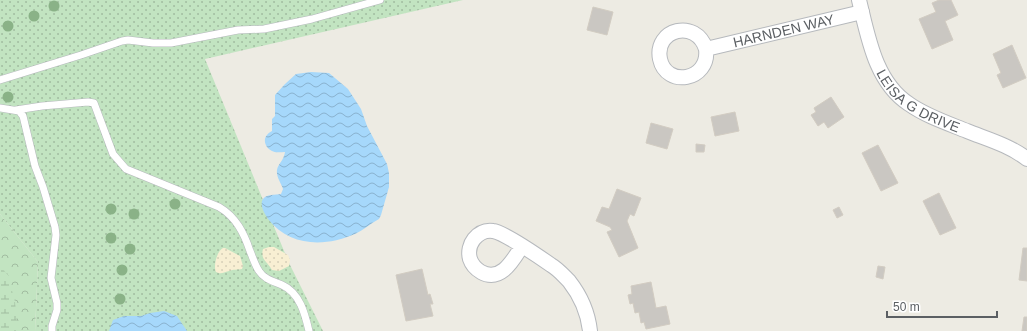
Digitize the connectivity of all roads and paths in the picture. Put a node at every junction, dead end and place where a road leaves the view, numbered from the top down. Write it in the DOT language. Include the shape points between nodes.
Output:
graph roads {
  1 [pos="380,0"];
  2 [pos="860,6"];
  3 [pos="706,49"];
  4 [pos="0,80"];
  5 [pos="0,108"];
  6 [pos="16,110"];
  7 [pos="1027,159"];
  8 [pos="522,246"];
  9 [pos="52,331"];
  10 [pos="309,331"];
  11 [pos="590,331"];
  1 -- 4 [label="lane" via="264,29 231,31 171,43 122,41"];
  2 -- 3 [label="street, HARNDEN WAY"];
  2 -- 7 [label="street, LEISA G DRIVE" via="875,60 884,78 900,98 927,114 1005,146"];
  5 -- 6 [label="lane"];
  6 -- 9 [label="lane" via="20,111 22,116 55,227 51,278 57,310"];
  6 -- 10 [label="lane" via="94,103 113,154 126,169 214,204 231,216 239,225 259,272 294,294 302,307"];
  8 -- 11 [label="street" via="551,264 569,282 583,304"];
}
